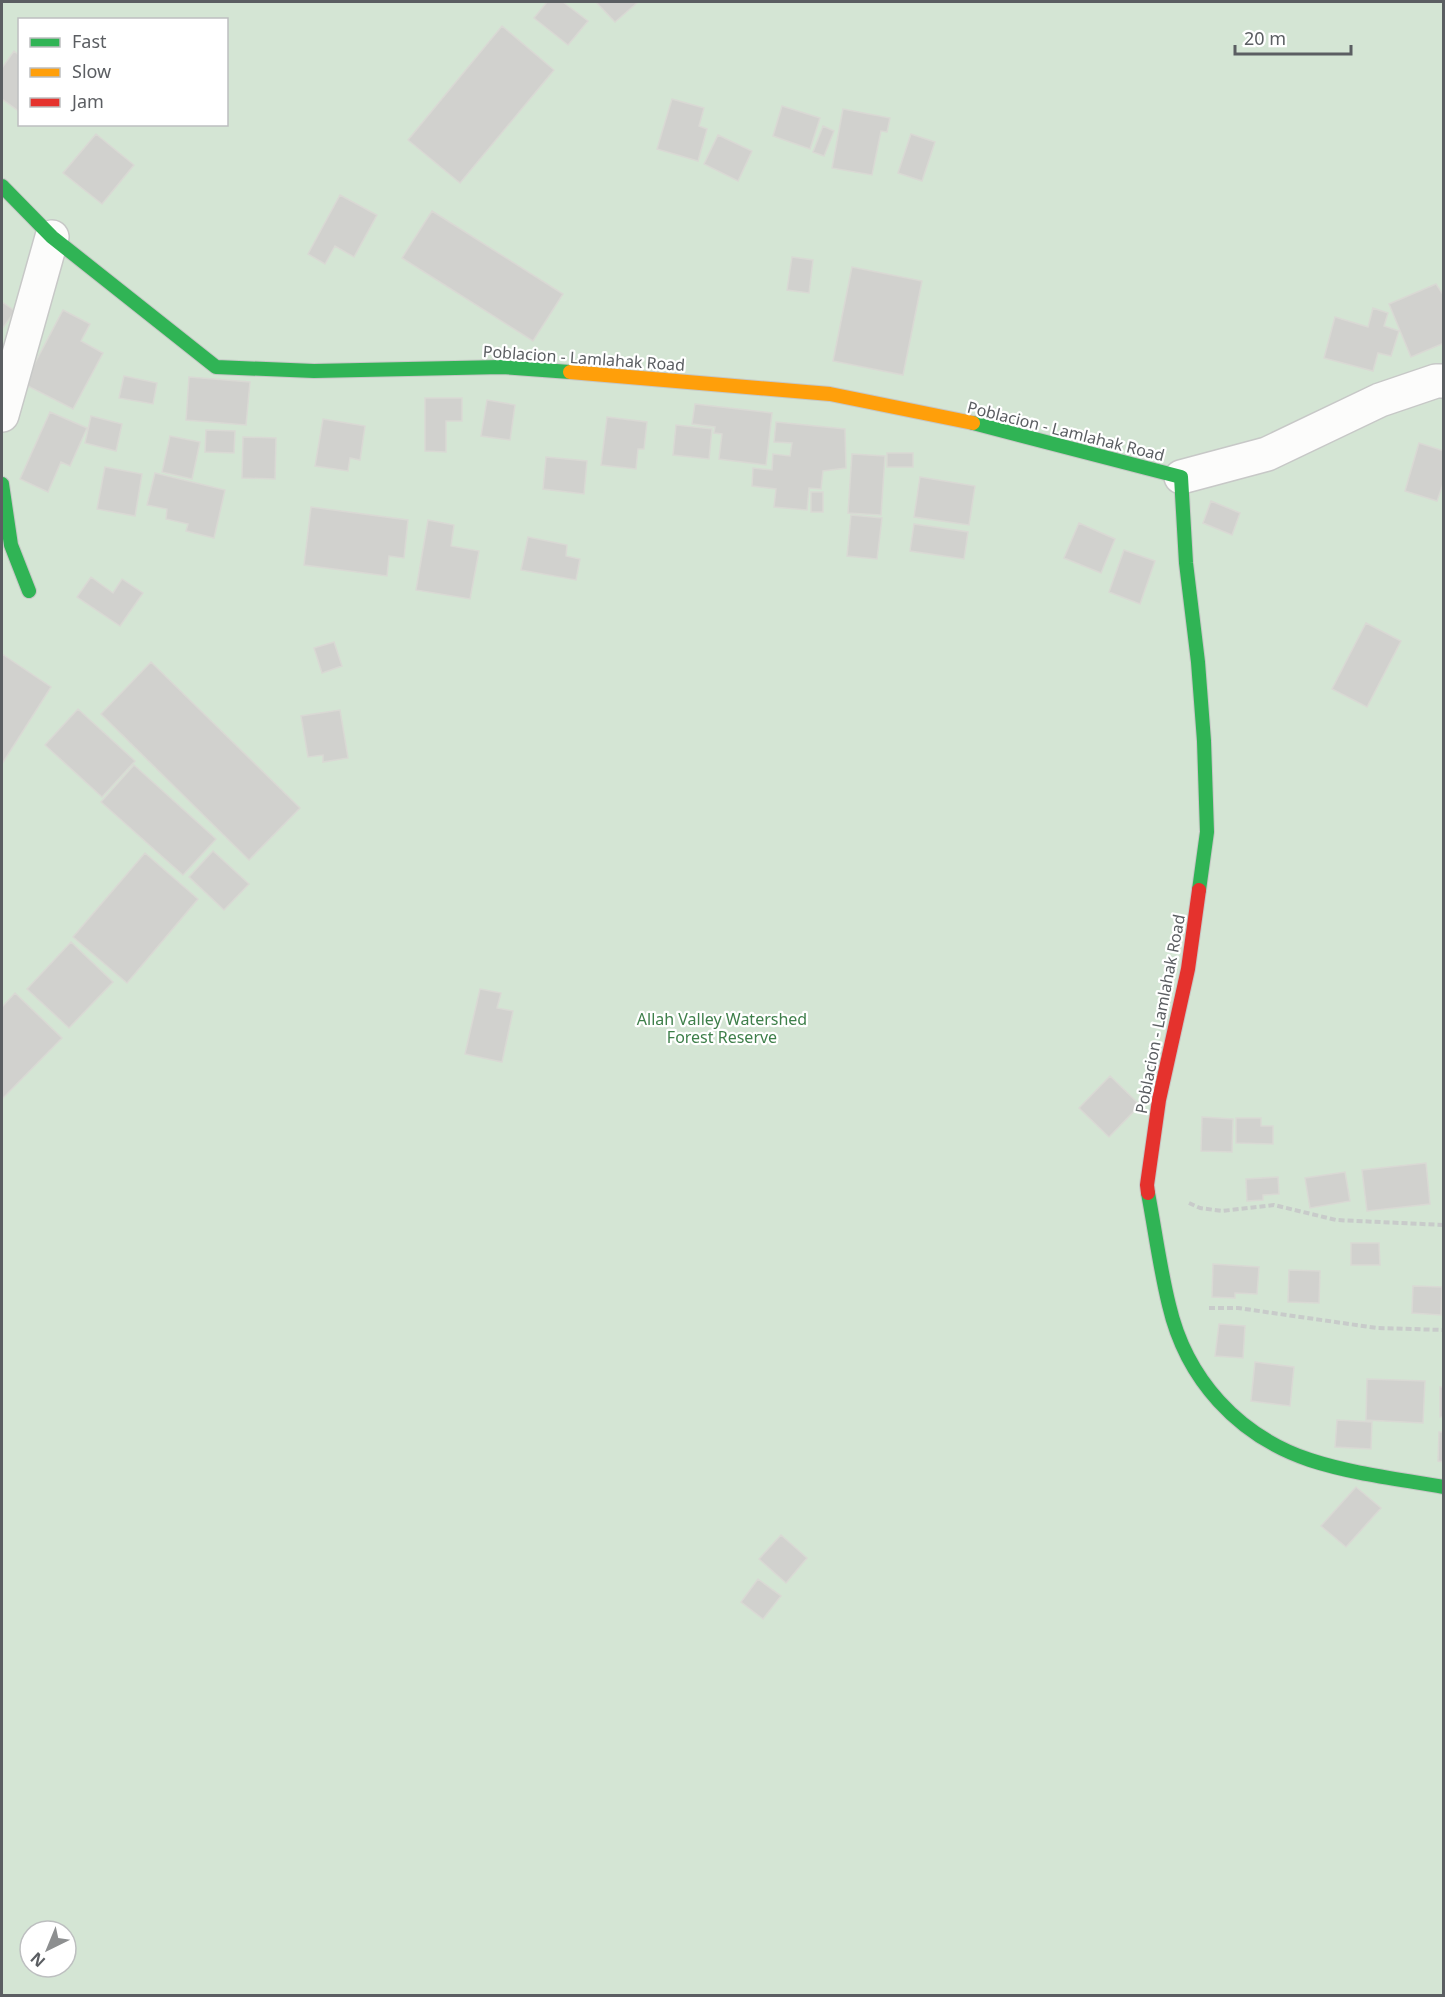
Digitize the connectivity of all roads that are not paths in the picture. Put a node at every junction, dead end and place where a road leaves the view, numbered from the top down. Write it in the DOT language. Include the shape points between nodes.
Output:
graph roads {
  1 [pos="2,186"];
  2 [pos="52,237"];
  3 [pos="1443,381"];
  4 [pos="2,415"];
  5 [pos="1180,477"];
  6 [pos="2,484"];
  7 [pos="29,591"];
  8 [pos="1443,1487"];
  1 -- 2 [label="street, Poblacion - Lamlahak Road"];
  2 -- 4 [label="street"];
  2 -- 5 [label="street, Poblacion - Lamlahak Road" via="216,367 314,371 502,367 830,394 964,421"];
  3 -- 5 [label="street" via="1380,400 1268,454"];
  5 -- 8 [label="street, Poblacion - Lamlahak Road" via="1198,662 1207,832 1188,969 1159,1100 1147,1185 1169,1307 1190,1363 1210,1393 1240,1422 1308,1459"];
  6 -- 7 [label="street" via="11,545"];
}
